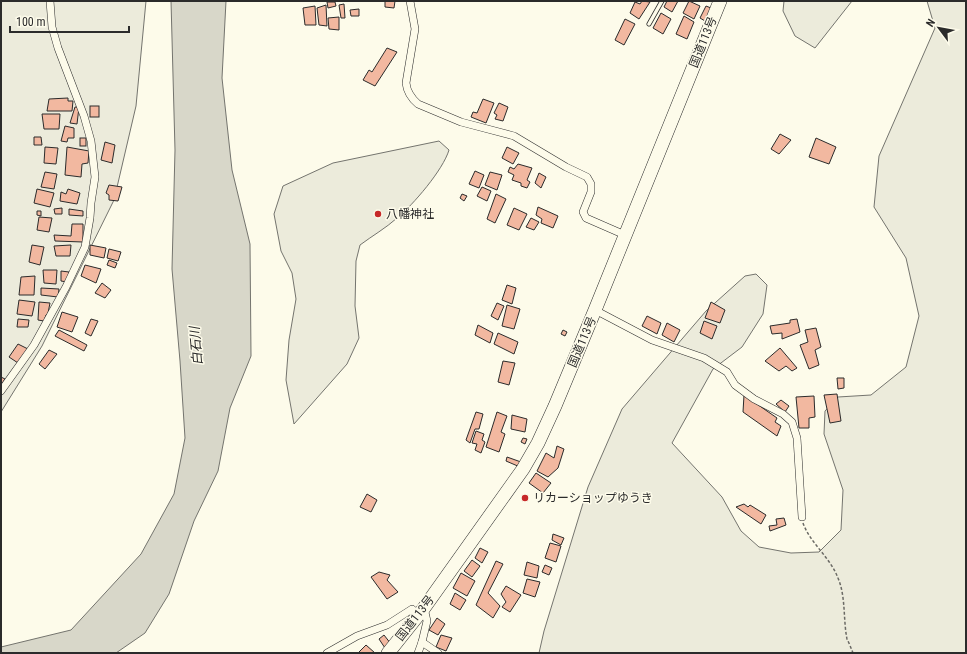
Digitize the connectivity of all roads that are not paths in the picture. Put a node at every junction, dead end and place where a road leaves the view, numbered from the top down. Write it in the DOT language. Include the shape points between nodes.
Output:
graph roads {
  1 [pos="50,1"];
  2 [pos="410,1"];
  3 [pos="662,1"];
  4 [pos="720,1"];
  5 [pos="649,24"];
  6 [pos="625,235"];
  7 [pos="595,310"];
  8 [pos="1,391"];
  9 [pos="802,517"];
  10 [pos="421,611"];
  11 [pos="422,642"];
  12 [pos="327,653"];
  13 [pos="388,653"];
  14 [pos="418,653"];
  15 [pos="438,653"];
  1 -- 8 [label="street" via="52,27 58,48 91,141 95,177 90,218 85,247 66,287 31,350"];
  2 -- 6 [label="street" via="415,29 406,83 412,99 461,122 514,136 587,177 591,184 583,212 586,218"];
  3 -- 5 [label="lane"];
  4 -- 6 [label="highway, 国道113号"];
  6 -- 7 [label="highway, 国道113号"];
  7 -- 9 [label="street" via="652,340 704,358 727,372 735,385 754,399 788,418 792,422 797,438"];
  7 -- 10 [label="highway, 国道113号" via="555,406 523,469"];
  10 -- 11 [label="street" via="427,621"];
  10 -- 12 [label="street" via="412,609 387,625 357,636"];
  10 -- 13 [label="highway, 国道113号"];
  11 -- 14 [label="street"];
  11 -- 15 [label="street"];
}
